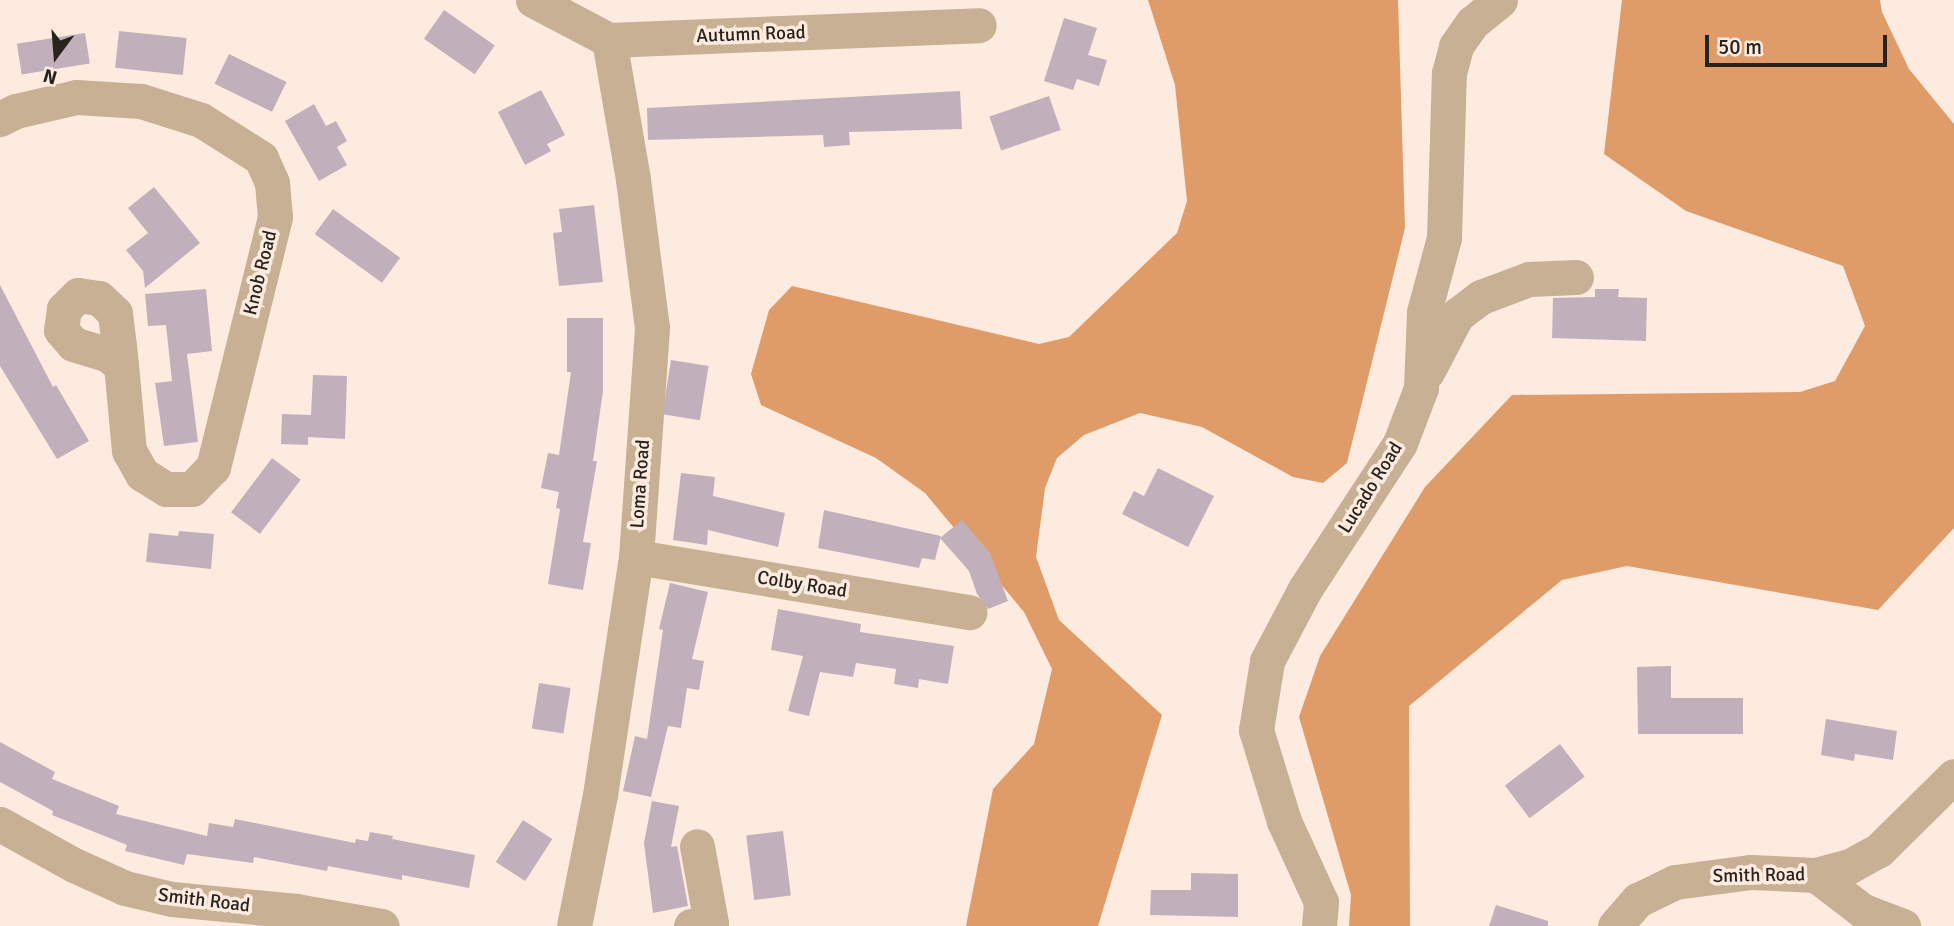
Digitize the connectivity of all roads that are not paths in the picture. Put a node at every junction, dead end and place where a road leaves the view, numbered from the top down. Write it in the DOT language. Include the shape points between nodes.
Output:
graph roads {
  1 [pos="533,0"];
  2 [pos="1500,0"];
  3 [pos="979,25"];
  4 [pos="609,40"];
  5 [pos="0,118"];
  6 [pos="1576,277"];
  7 [pos="121,365"];
  8 [pos="1421,388"];
  9 [pos="636,557"];
  10 [pos="969,612"];
  11 [pos="1954,776"];
  12 [pos="0,824"];
  13 [pos="697,846"];
  14 [pos="1816,875"];
  15 [pos="294,918"];
  16 [pos="382,926"];
  17 [pos="574,926"];
  18 [pos="691,926"];
  19 [pos="1319,926"];
  20 [pos="1615,926"];
  21 [pos="1903,926"];
  1 -- 4 [label="street"];
  2 -- 8 [label="street, Lucado Road" via="1461,38 1449,74 1444,238 1424,313"];
  3 -- 4 [label="street, Autumn Road"];
  4 -- 9 [label="street, Loma Road" via="652,328"];
  5 -- 7 [label="street, Knob Road" via="76,97 141,101 201,120 261,158 272,183 275,217 213,467 191,489 166,489 142,474 129,451"];
  6 -- 8 [label="street" via="1529,279 1480,297 1457,315"];
  8 -- 19 [label="street, Lucado Road" via="1400,443 1305,589 1267,662 1256,730 1284,821 1321,902"];
  9 -- 10 [label="street, Colby Road"];
  9 -- 17 [label="street, Loma Road" via="600,795"];
  11 -- 14 [label="street" via="1879,850 1850,866"];
  12 -- 15 [label="street, Smith Road" via="125,888 172,900"];
  13 -- 18 [label="street" via="710,923"];
  14 -- 20 [label="street, Smith Road" via="1751,872 1675,882 1638,900"];
  14 -- 21 [label="street, Smith Road" via="1863,911"];
  15 -- 16 [label="street, Smith Road"];
}
